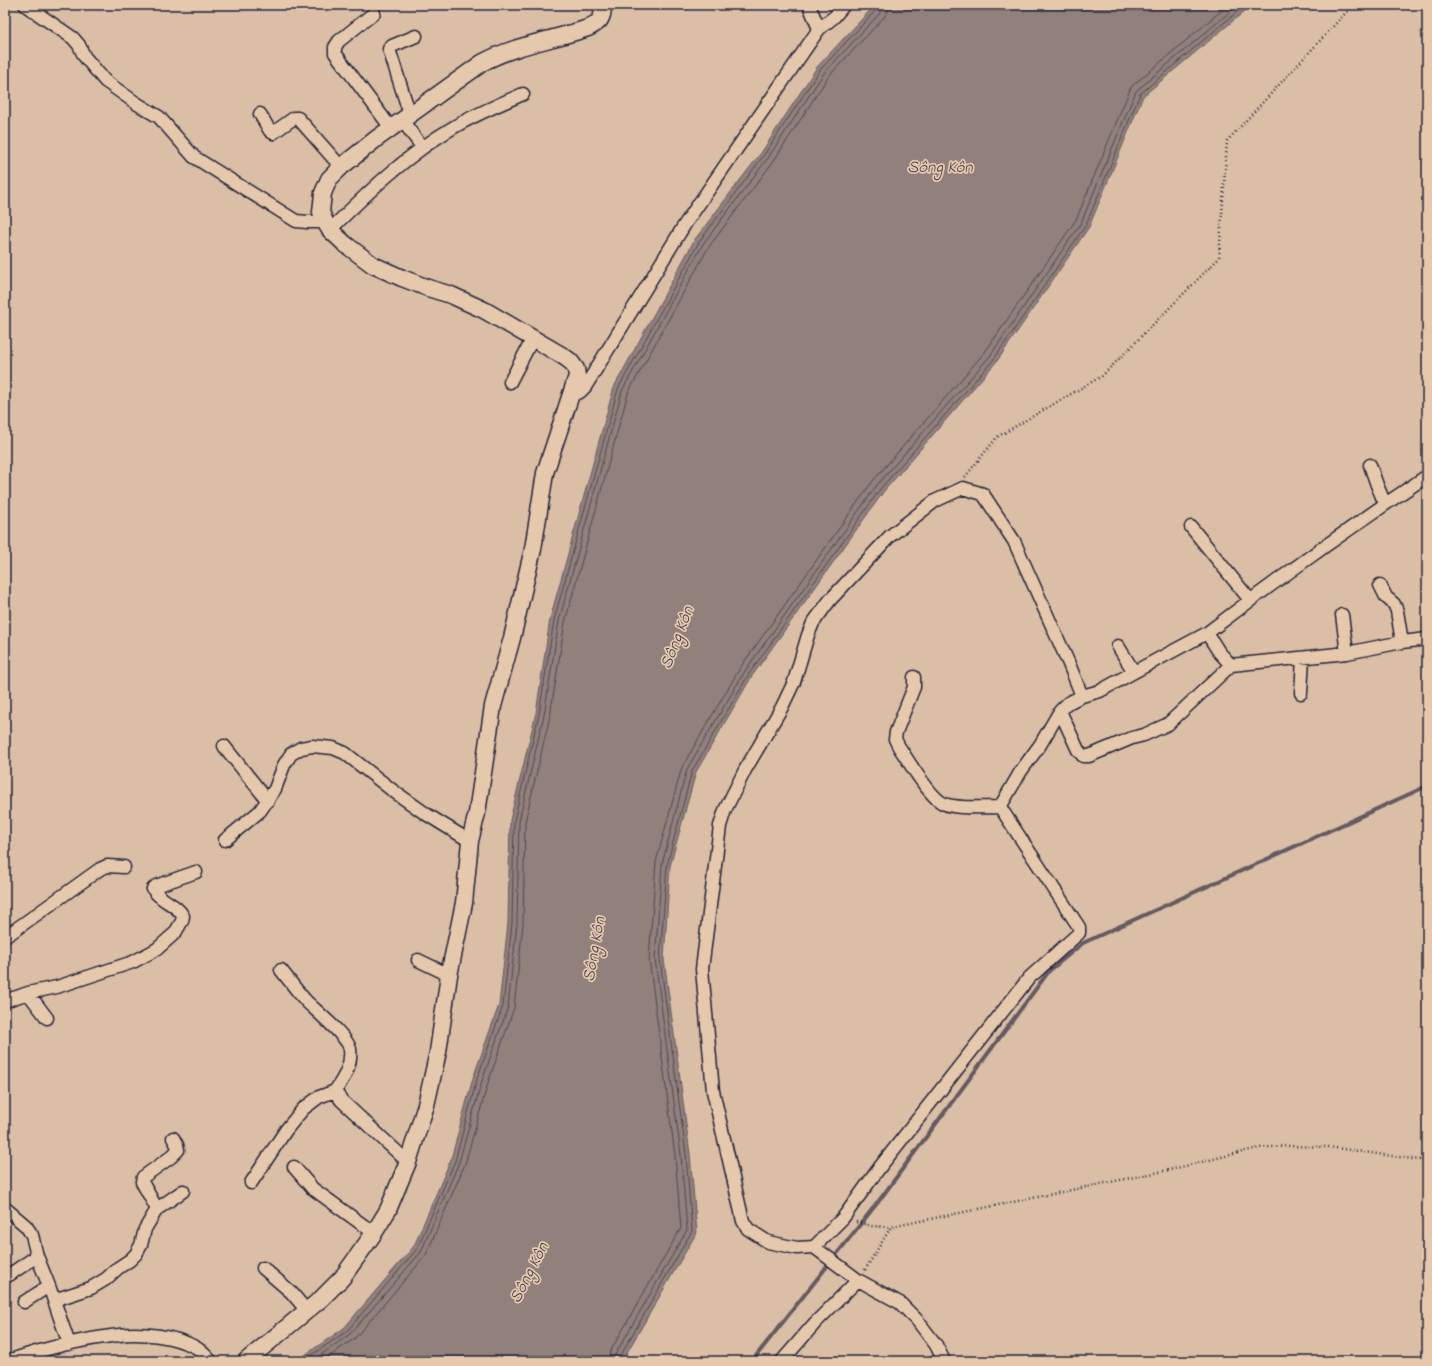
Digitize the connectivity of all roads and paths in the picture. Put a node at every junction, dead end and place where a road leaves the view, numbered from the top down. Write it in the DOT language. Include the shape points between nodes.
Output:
graph roads {
  1 [pos="25,5"];
  2 [pos="603,5"];
  3 [pos="808,5"];
  4 [pos="844,5"];
  5 [pos="1353,5"];
  6 [pos="374,13"];
  7 [pos="819,29"];
  8 [pos="416,36"];
  9 [pos="523,94"];
  10 [pos="260,114"];
  11 [pos="401,121"];
  12 [pos="422,147"];
  13 [pos="341,167"];
  14 [pos="328,226"];
  15 [pos="533,338"];
  16 [pos="510,382"];
  17 [pos="571,395"];
  18 [pos="1370,465"];
  19 [pos="1427,476"];
  20 [pos="952,493"];
  21 [pos="1386,504"];
  22 [pos="1191,527"];
  23 [pos="1380,585"];
  24 [pos="1250,600"];
  25 [pos="1342,615"];
  26 [pos="1207,633"];
  27 [pos="1427,639"];
  28 [pos="1402,642"];
  29 [pos="1118,646"];
  30 [pos="1347,653"];
  31 [pos="1303,658"];
  32 [pos="1231,665"];
  33 [pos="1134,672"];
  34 [pos="914,677"];
  35 [pos="1301,693"];
  36 [pos="1082,696"];
  37 [pos="1060,711"];
  38 [pos="224,746"];
  39 [pos="268,801"];
  40 [pos="1000,807"];
  41 [pos="225,840"];
  42 [pos="470,841"];
  43 [pos="124,867"];
  44 [pos="196,872"];
  45 [pos="5,938"];
  46 [pos="418,960"];
  47 [pos="281,970"];
  48 [pos="449,975"];
  49 [pos="28,993"];
  50 [pos="5,1001"];
  51 [pos="47,1018"];
  52 [pos="335,1091"];
  53 [pos="174,1138"];
  54 [pos="1427,1161"];
  55 [pos="408,1162"];
  56 [pos="294,1167"];
  57 [pos="251,1183"];
  58 [pos="183,1191"];
  59 [pos="5,1208"];
  60 [pos="157,1209"];
  61 [pos="853,1221"];
  62 [pos="891,1227"];
  63 [pos="374,1233"];
  64 [pos="818,1250"];
  65 [pos="37,1256"];
  66 [pos="263,1268"];
  67 [pos="9,1274"];
  68 [pos="858,1280"];
  69 [pos="49,1286"];
  70 [pos="54,1300"];
  71 [pos="24,1302"];
  72 [pos="306,1311"];
  73 [pos="69,1344"];
  74 [pos="8,1361"];
  75 [pos="211,1361"];
  76 [pos="246,1361"];
  77 [pos="782,1361"];
  78 [pos="944,1361"];
  1 -- 14 [label="street" via="74,38 84,56 105,81 159,117 194,157 296,221"];
  2 -- 11 [label="street" via="603,14 598,22 576,32 494,56"];
  3 -- 7 [label="street"];
  4 -- 7 [label="street"];
  5 -- 20 [label="path" via="1227,141 1219,258 1102,376 998,437"];
  6 -- 11 [label="street" via="339,41 335,53"];
  7 -- 17 [label="street" via="685,224 589,382 580,392"];
  8 -- 11 [label="street" via="389,49"];
  9 -- 12 [label="street" via="468,119"];
  10 -- 13 [label="street" via="273,133 294,118 298,118"];
  11 -- 12 [label="street"];
  11 -- 13 [label="street"];
  12 -- 14 [label="street"];
  13 -- 14 [label="street" via="329,179 323,192 321,212"];
  14 -- 15 [label="street" via="345,244 373,264 484,310"];
  15 -- 16 [label="street"];
  15 -- 17 [label="street" via="570,361 576,369 577,376"];
  17 -- 42 [label="street" via="545,473 533,549 493,706 477,813"];
  18 -- 21 [label="street"];
  19 -- 21 [label="street"];
  20 -- 36 [label="street" via="963,488 983,494 1010,535"];
  20 -- 64 [label="street" via="934,501 890,536 830,600 813,623 794,682 745,770 720,826 702,969 715,1099 743,1221 748,1229 768,1242"];
  21 -- 24 [label="street"];
  22 -- 24 [label="street"];
  23 -- 28 [label="street" via="1397,611"];
  24 -- 26 [label="street"];
  25 -- 30 [label="street"];
  26 -- 32 [label="street"];
  26 -- 33 [label="street"];
  27 -- 28 [label="street"];
  28 -- 30 [label="street"];
  29 -- 33 [label="street"];
  30 -- 31 [label="street"];
  31 -- 32 [label="street"];
  31 -- 35 [label="street"];
  32 -- 37 [label="street" via="1168,724 1089,756 1084,756 1078,750"];
  33 -- 36 [label="street" via="1100,691"];
  34 -- 40 [label="street" via="914,688 896,732 898,747 932,796 944,804"];
  36 -- 37 [label="street" via="1068,703"];
  37 -- 40 [label="street"];
  38 -- 39 [label="street"];
  39 -- 41 [label="street" via="260,811"];
  39 -- 42 [label="street" via="291,754 301,748 312,746 333,748 345,753 426,814"];
  40 -- 64 [label="street" via="1080,933 1029,978"];
  42 -- 48 [label="street" via="464,903"];
  43 -- 45 [label="street" via="107,866 100,869"];
  44 -- 49 [label="street" via="153,889 183,916 175,933 157,949 133,962 57,987"];
  46 -- 48 [label="street"];
  47 -- 52 [label="street" via="305,1000 350,1047 347,1073"];
  48 -- 55 [label="street" via="438,1052 426,1104"];
  49 -- 50 [label="street"];
  49 -- 51 [label="street"];
  52 -- 55 [label="street" via="341,1100"];
  52 -- 57 [label="street" via="319,1097 303,1109"];
  53 -- 60 [label="street" via="178,1150 143,1177 142,1182"];
  54 -- 62 [label="path" via="1329,1147 1258,1148 1162,1171"];
  55 -- 63 [label="street" via="388,1210"];
  56 -- 63 [label="street" via="312,1188"];
  58 -- 60 [label="street"];
  59 -- 65 [label="street" via="26,1226 32,1235"];
  60 -- 70 [label="street" via="145,1230 141,1245 130,1260 91,1288"];
  61 -- 62 [label="path"];
  62 -- 68 [label="path"];
  63 -- 72 [label="street" via="342,1278"];
  64 -- 68 [label="street"];
  65 -- 67 [label="street"];
  65 -- 69 [label="street"];
  66 -- 72 [label="street" via="291,1292"];
  68 -- 77 [label="street"];
  68 -- 78 [label="street" via="900,1303 936,1345"];
  69 -- 70 [label="street"];
  69 -- 71 [label="street"];
  70 -- 73 [label="street"];
  72 -- 76 [label="street"];
  73 -- 74 [label="street"];
  73 -- 75 [label="street" via="120,1335 167,1337 196,1347"];
}
